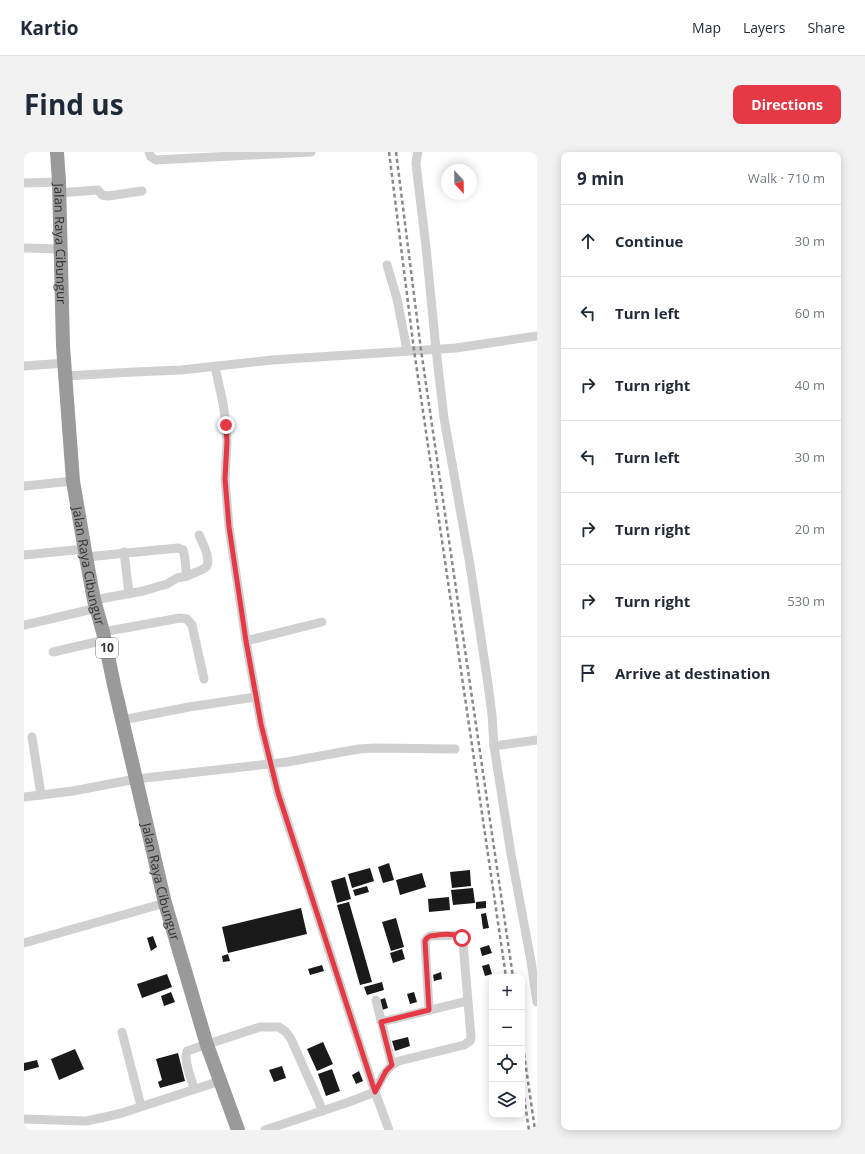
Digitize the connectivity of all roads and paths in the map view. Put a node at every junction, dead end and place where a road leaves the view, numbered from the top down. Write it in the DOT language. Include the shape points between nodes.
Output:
graph roads {
  1 [pos="57,152"];
  2 [pos="149,152"];
  3 [pos="311,152"];
  4 [pos="418,152"];
  5 [pos="24,183"];
  6 [pos="59,187"];
  7 [pos="142,191"];
  8 [pos="24,248"];
  9 [pos="60,249"];
  10 [pos="387,265"];
  11 [pos="537,336"];
  12 [pos="436,349"];
  13 [pos="407,350"];
  14 [pos="24,366"];
  15 [pos="215,367"];
  16 [pos="65,370"];
  17 [pos="73,481"];
  18 [pos="24,486"];
  19 [pos="200,535"];
  20 [pos="124,552"];
  21 [pos="85,553"];
  22 [pos="24,555"];
  23 [pos="187,576"];
  24 [pos="129,594"];
  25 [pos="95,604"];
  26 [pos="322,622"];
  27 [pos="24,625"];
  28 [pos="104,636"];
  29 [pos="246,641"];
  30 [pos="53,652"];
  31 [pos="204,679"];
  32 [pos="256,697"];
  33 [pos="122,720"];
  34 [pos="32,738"];
  35 [pos="537,740"];
  36 [pos="494,746"];
  37 [pos="455,749"];
  38 [pos="271,764"];
  39 [pos="136,779"];
  40 [pos="41,794"];
  41 [pos="24,797"];
  42 [pos="165,903"];
  43 [pos="24,943"];
  44 [pos="376,1000"];
  45 [pos="467,1001"];
  46 [pos="537,1002"];
  47 [pos="429,1010"];
  48 [pos="381,1022"];
  49 [pos="122,1032"];
  50 [pos="207,1045"];
  51 [pos="392,1065"];
  52 [pos="220,1080"];
  53 [pos="194,1089"];
  54 [pos="375,1092"];
  55 [pos="141,1106"];
  56 [pos="323,1111"];
  57 [pos="24,1119"];
  58 [pos="238,1130"];
  59 [pos="265,1130"];
  60 [pos="389,1130"];
  1 -- 6 [label="highway, Jalan Raya Cibungur / 10"];
  2 -- 3 [label="street" via="156,160"];
  4 -- 12 [label="street" via="417,169"];
  5 -- 6 [label="street"];
  6 -- 7 [label="street" via="98,190 102,195 108,196"];
  6 -- 9 [label="highway, Jalan Raya Cibungur / 10"];
  8 -- 9 [label="street"];
  9 -- 16 [label="highway, Jalan Raya Cibungur / 10"];
  10 -- 13 [label="street"];
  11 -- 12 [label="street"];
  12 -- 13 [label="street"];
  12 -- 36 [label="street" via="446,433 488,684"];
  13 -- 15 [label="street"];
  14 -- 16 [label="street"];
  15 -- 16 [label="street" via="141,371"];
  15 -- 29 [label="street" via="226,425 225,479 229,527"];
  16 -- 17 [label="highway, Jalan Raya Cibungur / 10"];
  17 -- 18 [label="street"];
  17 -- 21 [label="highway, Jalan Raya Cibungur / 10"];
  19 -- 23 [label="street" via="208,564"];
  20 -- 21 [label="street"];
  20 -- 23 [label="street" via="178,548 183,550 185,555"];
  20 -- 24 [label="street"];
  21 -- 22 [label="street"];
  21 -- 25 [label="highway, Jalan Raya Cibungur / 10"];
  23 -- 24 [label="street"];
  24 -- 25 [label="street"];
  25 -- 27 [label="street"];
  25 -- 28 [label="highway, Jalan Raya Cibungur / 10"];
  26 -- 29 [label="street"];
  28 -- 30 [label="street"];
  28 -- 31 [label="street" via="187,618 192,625"];
  28 -- 33 [label="highway, Jalan Raya Cibungur / 10"];
  29 -- 32 [label="street"];
  32 -- 33 [label="street"];
  32 -- 38 [label="street"];
  33 -- 39 [label="highway, Jalan Raya Cibungur / 10"];
  34 -- 40 [label="street"];
  35 -- 36 [label="street"];
  36 -- 46 [label="street"];
  37 -- 38 [label="street" via="359,749"];
  38 -- 39 [label="street"];
  38 -- 54 [label="street" via="278,793"];
  39 -- 40 [label="street" via="73,791"];
  39 -- 42 [label="highway, Jalan Raya Cibungur / 10"];
  40 -- 41 [label="street"];
  42 -- 43 [label="street"];
  42 -- 50 [label="highway, Jalan Raya Cibungur / 10"];
  44 -- 48 [label="street"];
  45 -- 47 [label="street"];
  45 -- 47 [label="street" via="462,938 458,935 430,936 425,941"];
  45 -- 51 [label="street" via="470,1041 464,1045"];
  47 -- 48 [label="street"];
  48 -- 51 [label="street"];
  49 -- 55 [label="street"];
  50 -- 52 [label="highway, Jalan Raya Cibungur / 10"];
  50 -- 53 [label="street" via="187,1051 186,1054"];
  50 -- 56 [label="street" via="260,1027 279,1027 291,1039"];
  51 -- 54 [label="street"];
  52 -- 53 [label="street"];
  52 -- 58 [label="highway, Jalan Raya Cibungur / 10"];
  53 -- 55 [label="street"];
  54 -- 56 [label="street"];
  54 -- 60 [label="street"];
  55 -- 57 [label="street" via="86,1121"];
  56 -- 59 [label="street"];
}
